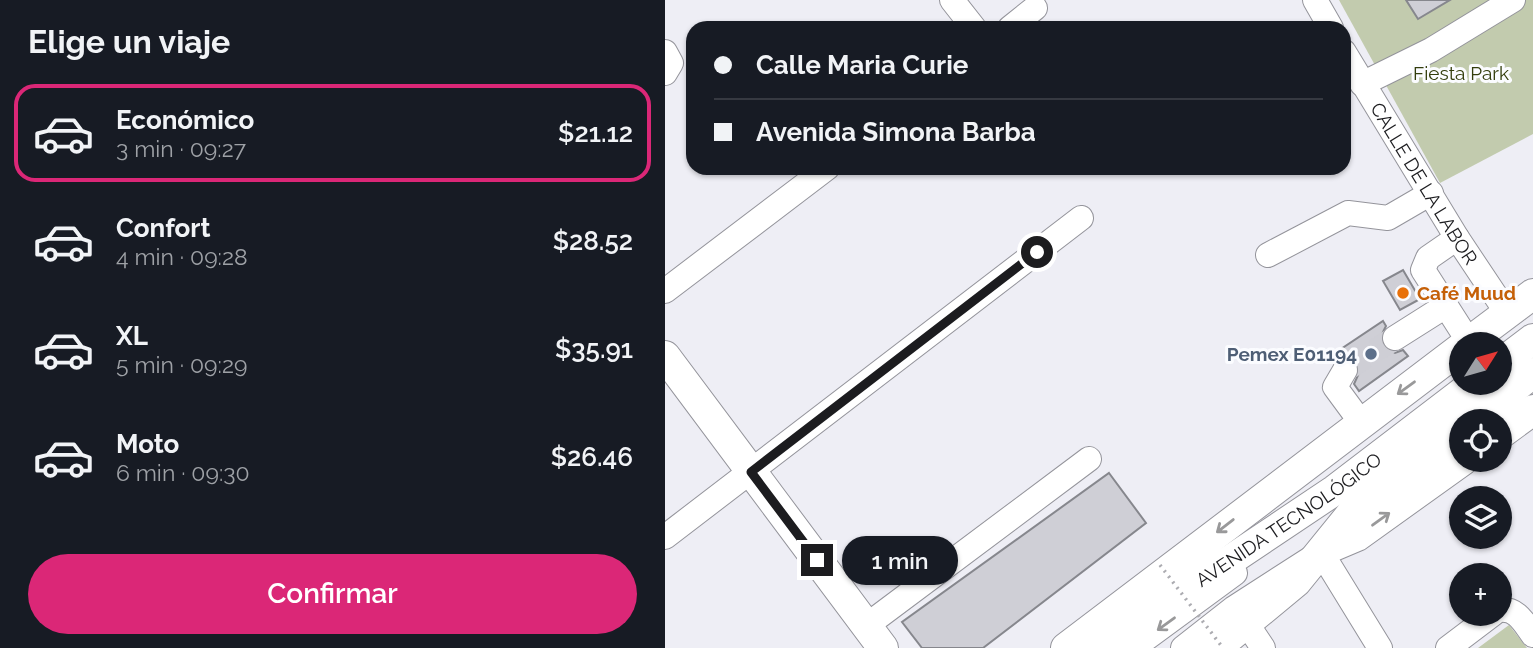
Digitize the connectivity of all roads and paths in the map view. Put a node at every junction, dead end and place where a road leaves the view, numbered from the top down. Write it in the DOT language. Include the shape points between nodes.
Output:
graph roads {
  1 [pos="952,0"];
  2 [pos="1315,0"];
  3 [pos="1513,0"];
  4 [pos="1035,8"];
  5 [pos="968,21"];
  6 [pos="1019,21"];
  7 [pos="1327,21"];
  8 [pos="665,52"];
  9 [pos="1351,65"];
  10 [pos="665,73"];
  11 [pos="1361,84"];
  12 [pos="819,175"];
  13 [pos="1431,193"];
  14 [pos="1081,218"];
  15 [pos="1457,237"];
  16 [pos="1268,255"];
  17 [pos="665,291"];
  18 [pos="1533,295"];
  19 [pos="1444,307"];
  20 [pos="1507,313"];
  21 [pos="1458,332"];
  22 [pos="1482,332"];
  23 [pos="1395,338"];
  24 [pos="1533,339"];
  25 [pos="1512,355"];
  26 [pos="665,356"];
  27 [pos="1449,357"];
  28 [pos="1345,370"];
  29 [pos="1533,373"];
  30 [pos="1461,396"];
  31 [pos="1487,409"];
  32 [pos="1533,410"];
  33 [pos="1360,421"];
  34 [pos="1512,425"];
  35 [pos="1449,436"];
  36 [pos="1089,459"];
  37 [pos="1449,470"];
  38 [pos="751,472"];
  39 [pos="1344,502"];
  40 [pos="665,537"];
  41 [pos="1321,552"];
  42 [pos="1160,565"];
  43 [pos="1512,611"];
  44 [pos="1477,626"];
  45 [pos="1533,635"];
  46 [pos="1255,636"];
  47 [pos="874,641"];
  48 [pos="1066,648"];
  49 [pos="1099,648"];
  50 [pos="1133,648"];
  51 [pos="1183,648"];
  52 [pos="1216,648"];
  53 [pos="1223,648"];
  54 [pos="1380,648"];
  55 [pos="1448,648"];
  1 -- 5 [label="street"];
  2 -- 7 [label="street"];
  3 -- 11 [label="street" via="1431,50"];
  4 -- 6 [label="street"];
  8 -- 10 [label="street" via="671,63"];
  9 -- 11 [label="street, CALLE DE LA LABOR"];
  11 -- 13 [label="street, CALLE DE LA LABOR"];
  12 -- 17 [label="street"];
  13 -- 15 [label="street, CALLE DE LA LABOR"];
  13 -- 16 [label="street" via="1388,218 1348,213"];
  14 -- 38 [label="street"];
  15 -- 19 [label="street" via="1427,258 1423,270"];
  15 -- 20 [label="street, CALLE DE LA LABOR"];
  18 -- 20 [label="main road"];
  19 -- 21 [label="street"];
  19 -- 23 [label="street"];
  20 -- 22 [label="main road"];
  24 -- 25 [label="main road"];
  26 -- 38 [label="main road"];
  27 -- 33 [label="main road, one-way"];
  28 -- 33 [label="street" via="1335,387"];
  29 -- 31 [label="main road"];
  30 -- 39 [label="main road, AVENIDA TECNOLÓGICO"];
  32 -- 34 [label="main road"];
  33 -- 48 [label="main road, one-way"];
  35 -- 39 [label="main road, AVENIDA TECNOLÓGICO"];
  36 -- 47 [label="street"];
  41 -- 37 [label="main road, one-way" via="1357,536"];
  38 -- 40 [label="street"];
  38 -- 47 [label="main road"];
  39 -- 41 [label="main road, AVENIDA TECNOLÓGICO"];
  39 -- 49 [label="main road, AVENIDA TECNOLÓGICO"];
  39 -- 50 [label="street, one-way" via="1289,533"];
  41 -- 46 [label="main road, AVENIDA TECNOLÓGICO"];
  41 -- 51 [label="street" via="1234,608"];
  41 -- 54 [label="street"];
  42 -- 53 [label="path, bridge"];
  43 -- 45 [label="street"];
  44 -- 55 [label="street"];
  46 -- 52 [label="main road, AVENIDA TECNOLÓGICO"];
}
